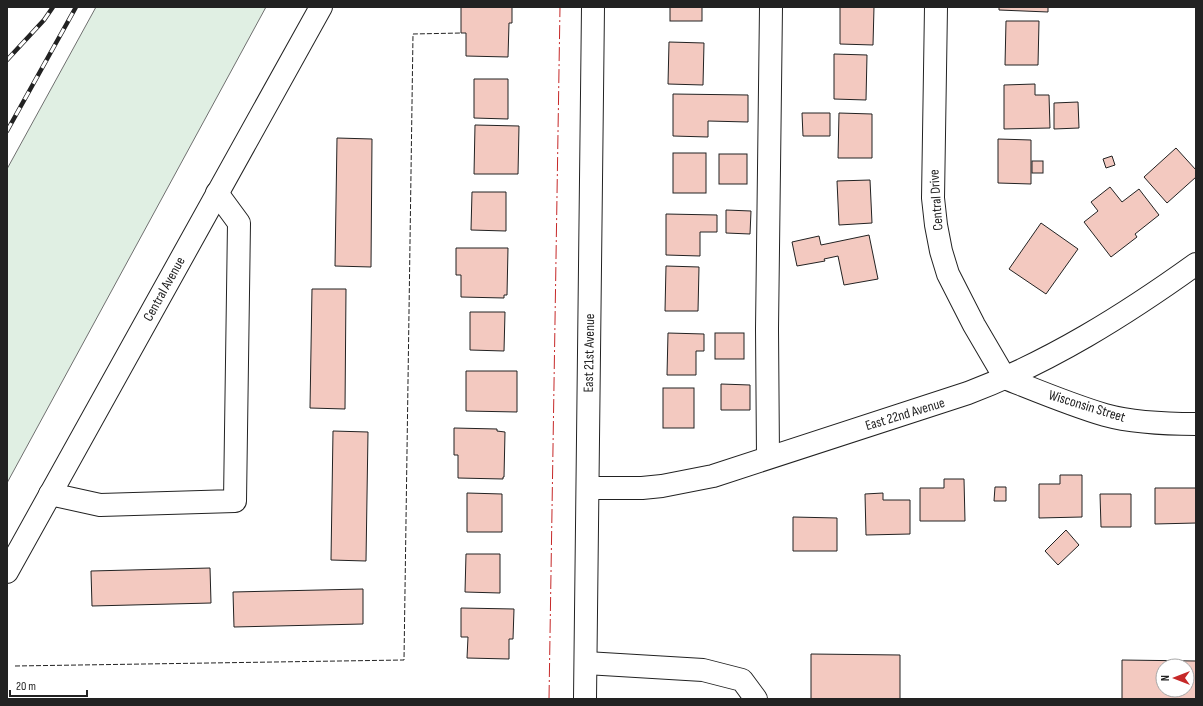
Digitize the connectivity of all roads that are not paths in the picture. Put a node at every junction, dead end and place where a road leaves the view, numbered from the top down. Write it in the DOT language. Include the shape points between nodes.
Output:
graph roads {
  1 [pos="321,7"];
  2 [pos="593,7"];
  3 [pos="771,7"];
  4 [pos="936,7"];
  5 [pos="217,194"];
  6 [pos="1196,264"];
  7 [pos="1005,378"];
  8 [pos="1196,424"];
  9 [pos="768,457"];
  10 [pos="588,488"];
  11 [pos="50,494"];
  12 [pos="7,572"];
  13 [pos="586,663"];
  14 [pos="585,699"];
  15 [pos="756,699"];
  1 -- 5 [label="street, Central Avenue"];
  2 -- 10 [label="street, East 21st Avenue"];
  3 -- 9 [label="street"];
  4 -- 7 [label="street, Central Drive" via="933,198 936,225 948,274"];
  5 -- 11 [label="street, Central Avenue"];
  5 -- 11 [label="street" via="239,223 235,501 100,505"];
  6 -- 7 [label="street, East 22nd Avenue" via="1091,334"];
  7 -- 8 [label="street, Wisconsin Street" via="1106,415 1156,423"];
  7 -- 9 [label="street, East 22nd Avenue" via="951,400"];
  9 -- 10 [label="street, East 22nd Avenue" via="713,476 681,483 642,488"];
  10 -- 13 [label="street, East 21st Avenue"];
  11 -- 12 [label="street, Central Avenue"];
  13 -- 14 [label="street, East 21st Avenue"];
  13 -- 15 [label="street" via="703,670 742,680"];
}
